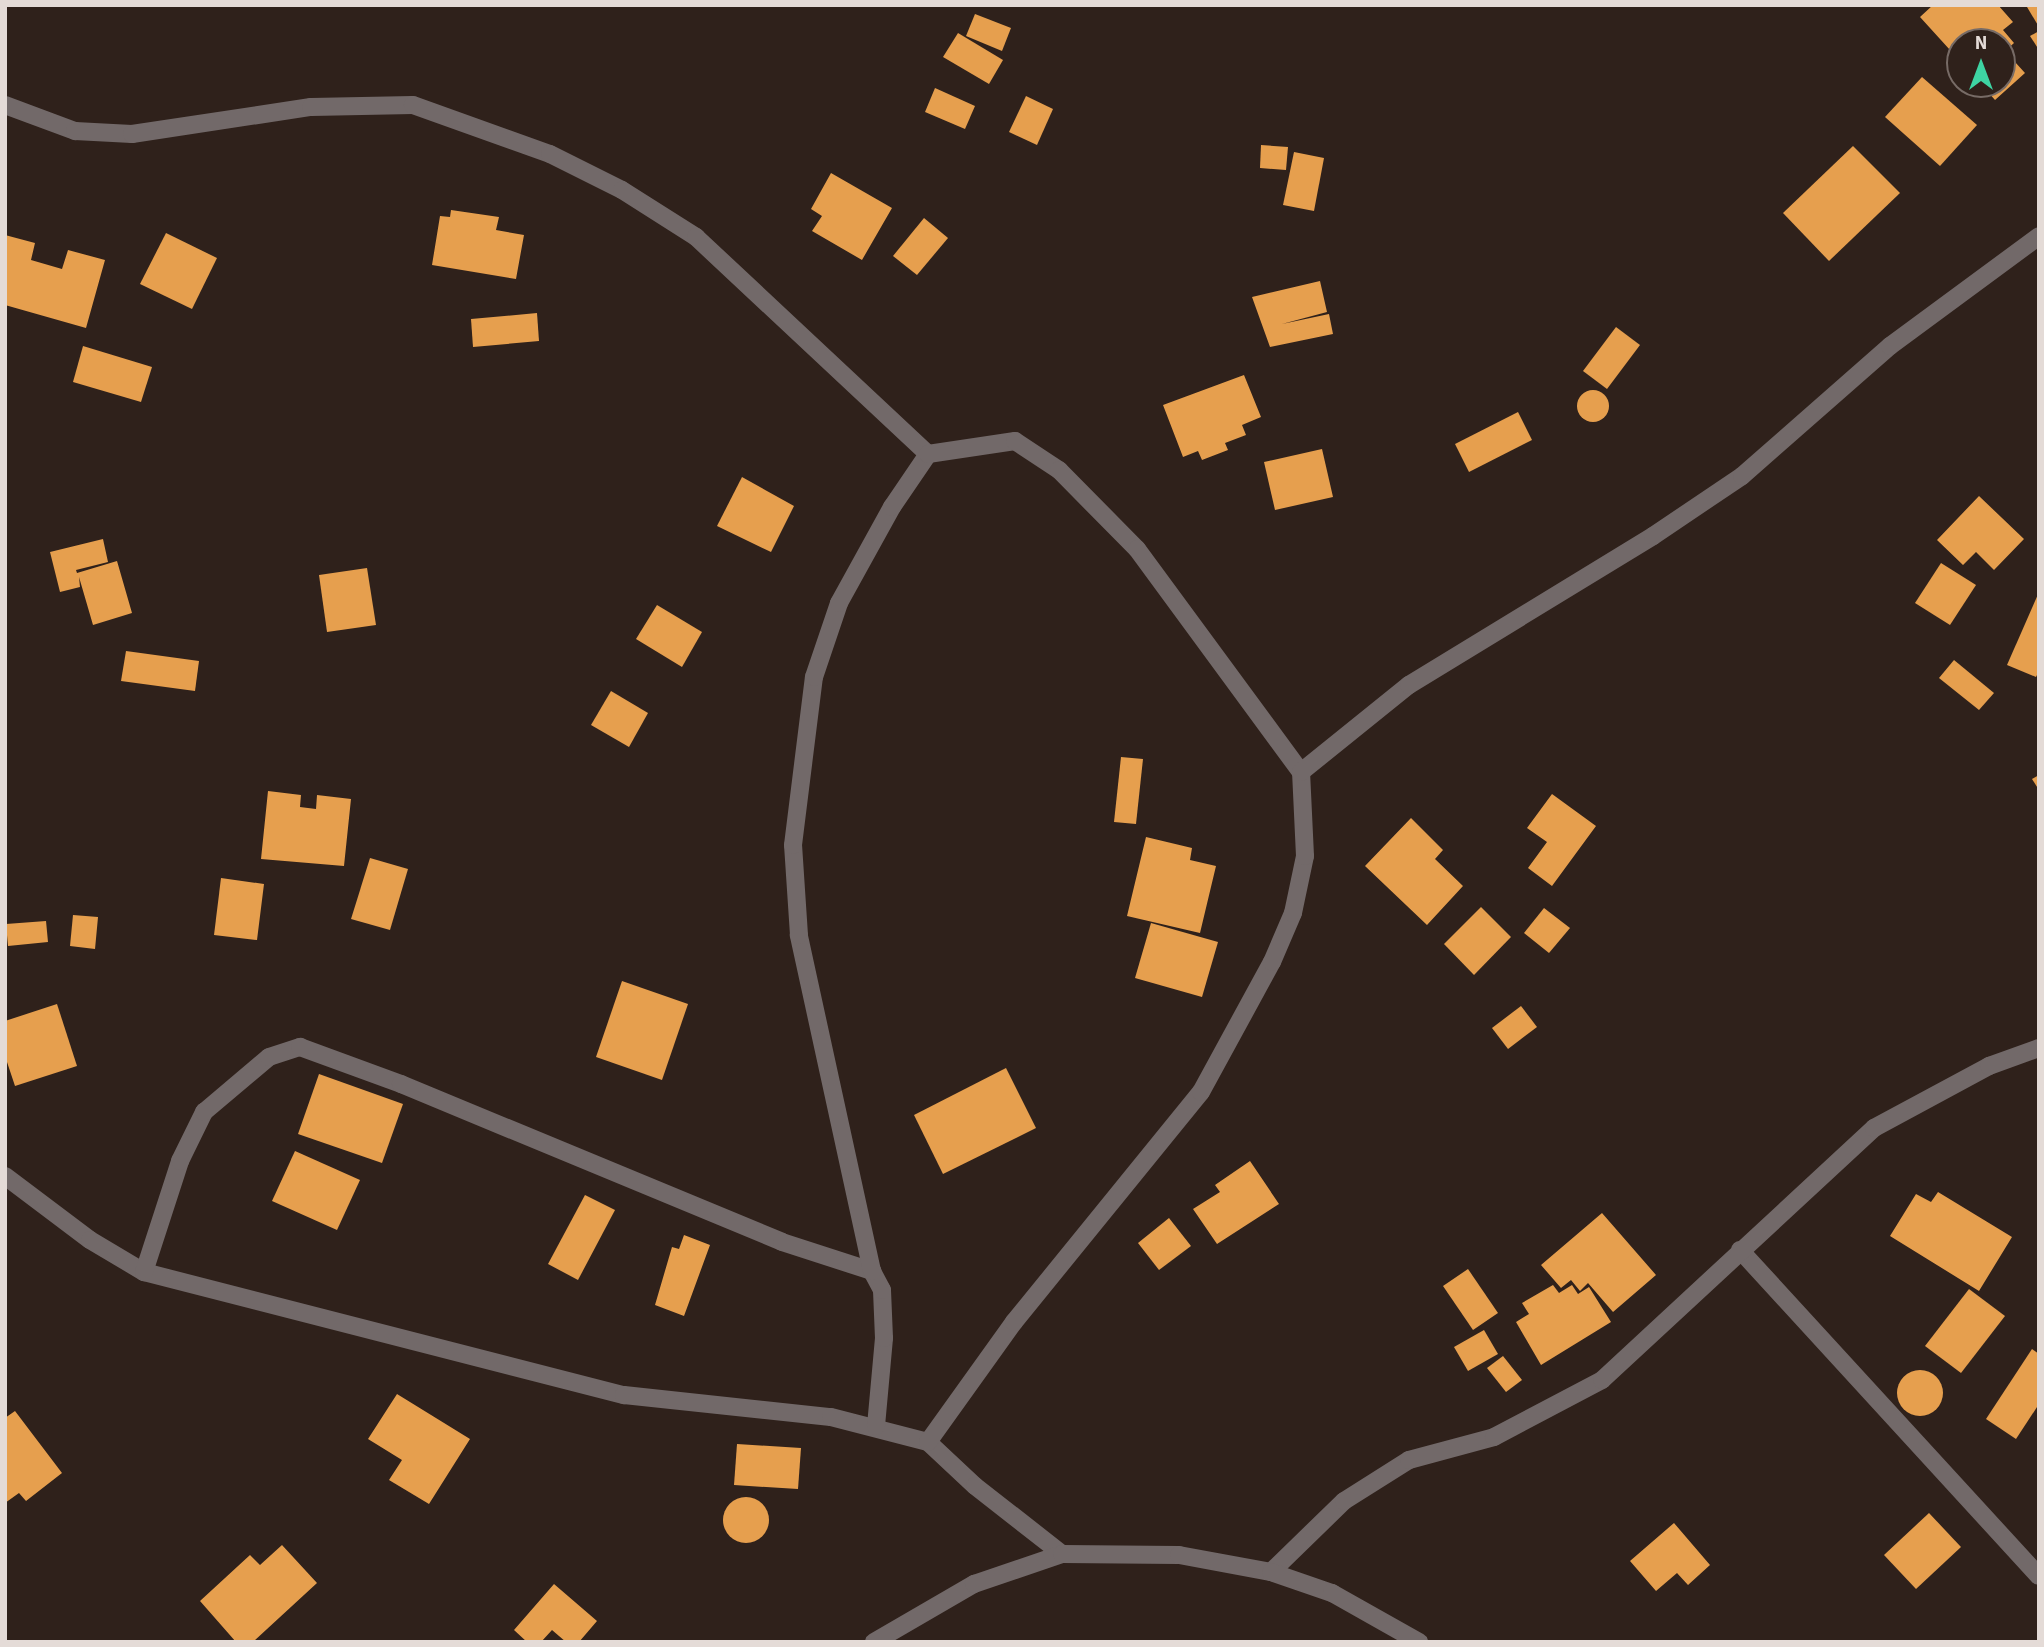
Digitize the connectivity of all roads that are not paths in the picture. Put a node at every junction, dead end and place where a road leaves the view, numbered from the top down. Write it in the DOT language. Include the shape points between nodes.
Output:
graph roads {
  1 [pos="5,105"];
  2 [pos="2039,236"];
  3 [pos="928,454"];
  4 [pos="1301,772"];
  5 [pos="2039,1048"];
  6 [pos="5,1176"];
  7 [pos="1740,1250"];
  8 [pos="872,1271"];
  9 [pos="144,1272"];
  10 [pos="876,1426"];
  11 [pos="929,1441"];
  12 [pos="1062,1554"];
  13 [pos="1271,1572"];
  14 [pos="2039,1576"];
  15 [pos="874,1642"];
  16 [pos="1419,1642"];
  1 -- 3 [label="street" via="75,131 132,134 311,107 412,104 550,154 622,190 696,237"];
  2 -- 4 [label="street" via="1890,346 1742,476 1653,536 1409,685"];
  3 -- 4 [label="street" via="1015,441 1059,470 1137,549"];
  3 -- 8 [label="street" via="892,507 839,603 814,677 793,845 800,935"];
  4 -- 11 [label="street" via="1305,856 1293,912 1272,962 1201,1092 1014,1322"];
  5 -- 7 [label="street" via="1989,1066 1874,1128"];
  6 -- 9 [label="street" via="90,1240"];
  7 -- 13 [label="street" via="1602,1380 1494,1437 1409,1460 1344,1501"];
  7 -- 14 [label="street"];
  8 -- 9 [label="street" via="782,1242 401,1084 300,1047 270,1057 204,1112 180,1161"];
  8 -- 10 [label="street" via="882,1290 884,1338"];
  9 -- 10 [label="street" via="624,1395"];
  10 -- 11 [label="street"];
  11 -- 12 [label="street" via="975,1486"];
  12 -- 13 [label="street" via="1179,1555"];
  12 -- 15 [label="street" via="974,1584"];
  13 -- 16 [label="street" via="1332,1593"];
}
